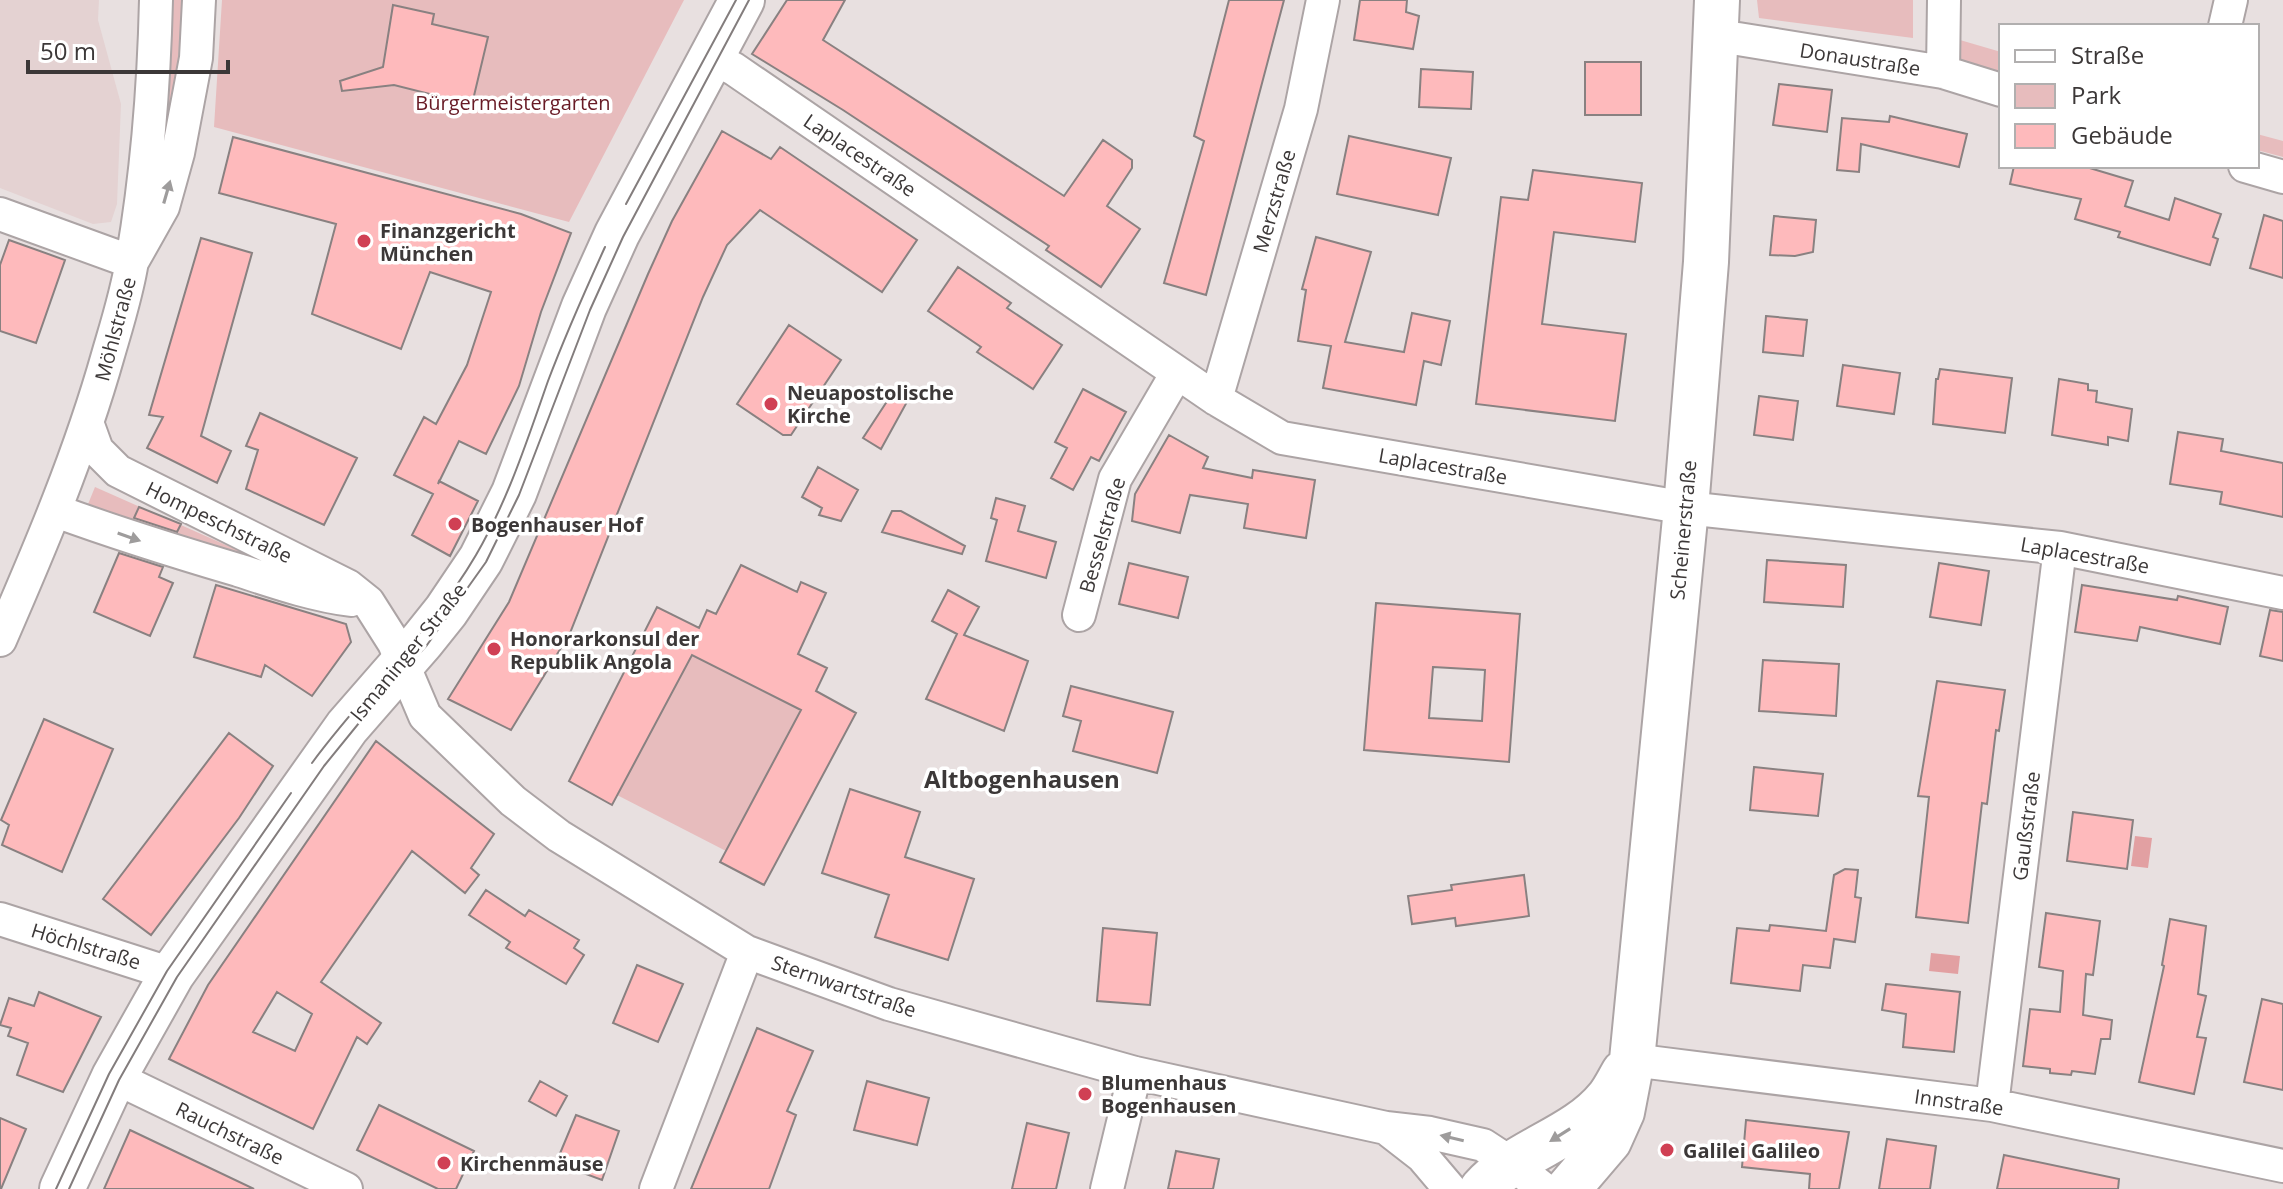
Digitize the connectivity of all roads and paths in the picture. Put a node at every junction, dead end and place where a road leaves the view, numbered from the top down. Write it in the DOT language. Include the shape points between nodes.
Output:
graph roads {
  1 [pos="156,0"];
  2 [pos="199,0"];
  3 [pos="742,0"];
  4 [pos="1323,0"];
  5 [pos="1944,0"];
  6 [pos="2231,0"];
  7 [pos="1716,19"];
  8 [pos="2225,24"];
  9 [pos="711,57"];
  10 [pos="1943,72"];
  11 [pos="1999,89"];
  12 [pos="2252,168"];
  13 [pos="2283,177"];
  14 [pos="0,214"];
  15 [pos="132,262"];
  16 [pos="1177,373"];
  17 [pos="1216,399"];
  18 [pos="88,425"];
  19 [pos="1686,508"];
  20 [pos="56,511"];
  21 [pos="2060,548"];
  22 [pos="2283,593"];
  23 [pos="368,602"];
  24 [pos="1079,615"];
  25 [pos="0,640"];
  26 [pos="402,665"];
  27 [pos="0,919"];
  28 [pos="747,952"];
  29 [pos="172,974"];
  30 [pos="1632,1060"];
  31 [pos="1135,1073"];
  32 [pos="114,1077"];
  33 [pos="1992,1105"];
  34 [pos="1386,1128"];
  35 [pos="2283,1166"];
  36 [pos="1513,1181"];
  37 [pos="62,1189"];
  38 [pos="346,1189"];
  39 [pos="656,1189"];
  40 [pos="1107,1189"];
  41 [pos="1450,1189"];
  42 [pos="1568,1189"];
  1 -- 15 [label="street, Möhlstraße" via="154,76"];
  15 -- 2 [label="street, one-way" via="163,207 178,153 196,58"];
  3 -- 9 [label="street, Ismaninger Straße"];
  4 -- 17 [label="street, Merzstraße" via="1301,109"];
  5 -- 10 [label="street"];
  6 -- 8 [label="street"];
  7 -- 10 [label="street, Donaustraße" via="1738,39"];
  7 -- 19 [label="street, Scheinerstraße" via="1706,262"];
  9 -- 16 [label="street, Laplacestraße"];
  9 -- 26 [label="street, Ismaninger Straße" via="584,307 498,528 462,589"];
  10 -- 11 [label="street, Donaustraße"];
  12 -- 13 [label="street"];
  14 -- 15 [label="street"];
  15 -- 18 [label="street, Möhlstraße"];
  16 -- 17 [label="street, Laplacestraße"];
  16 -- 24 [label="street, Besselstraße" via="1115,479"];
  17 -- 19 [label="street, Laplacestraße" via="1282,438"];
  18 -- 20 [label="street, Möhlstraße"];
  18 -- 23 [label="street, Hompeschstraße" via="97,450 118,471 348,586"];
  19 -- 21 [label="street, Laplacestraße"];
  19 -- 30 [label="street, Scheinerstraße"];
  20 -- 23 [label="street, Hompeschstraße, one-way" via="313,593"];
  20 -- 25 [label="street, Möhlstraße"];
  21 -- 22 [label="street, Laplacestraße"];
  21 -- 33 [label="street, Gaußstraße"];
  23 -- 26 [label="street, Hompeschstraße"];
  26 -- 28 [label="street, Sternwartstraße" via="425,716 513,801 559,836"];
  26 -- 29 [label="street, Ismaninger Straße" via="347,727"];
  27 -- 29 [label="street, Höchlstraße"];
  28 -- 31 [label="street, Sternwartstraße" via="889,1004"];
  28 -- 39 [label="street"];
  29 -- 32 [label="street, Ismaninger Straße"];
  30 -- 33 [label="street, Innstraße"];
  30 -- 36 [label="street, one-way" via="1608,1098"];
  30 -- 42 [label="street, Scheinerstraße" via="1622,1112 1609,1141"];
  31 -- 34 [label="street, Sternwartstraße"];
  31 -- 40 [label="street"];
  32 -- 37 [label="street, Ismaninger Straße"];
  32 -- 38 [label="street, Rauchstraße"];
  33 -- 35 [label="street, Innstraße"];
  36 -- 34 [label="street, Sternwartstraße, one-way" via="1483,1145"];
  34 -- 41 [label="street, Sternwartstraße" via="1422,1156"];
}
